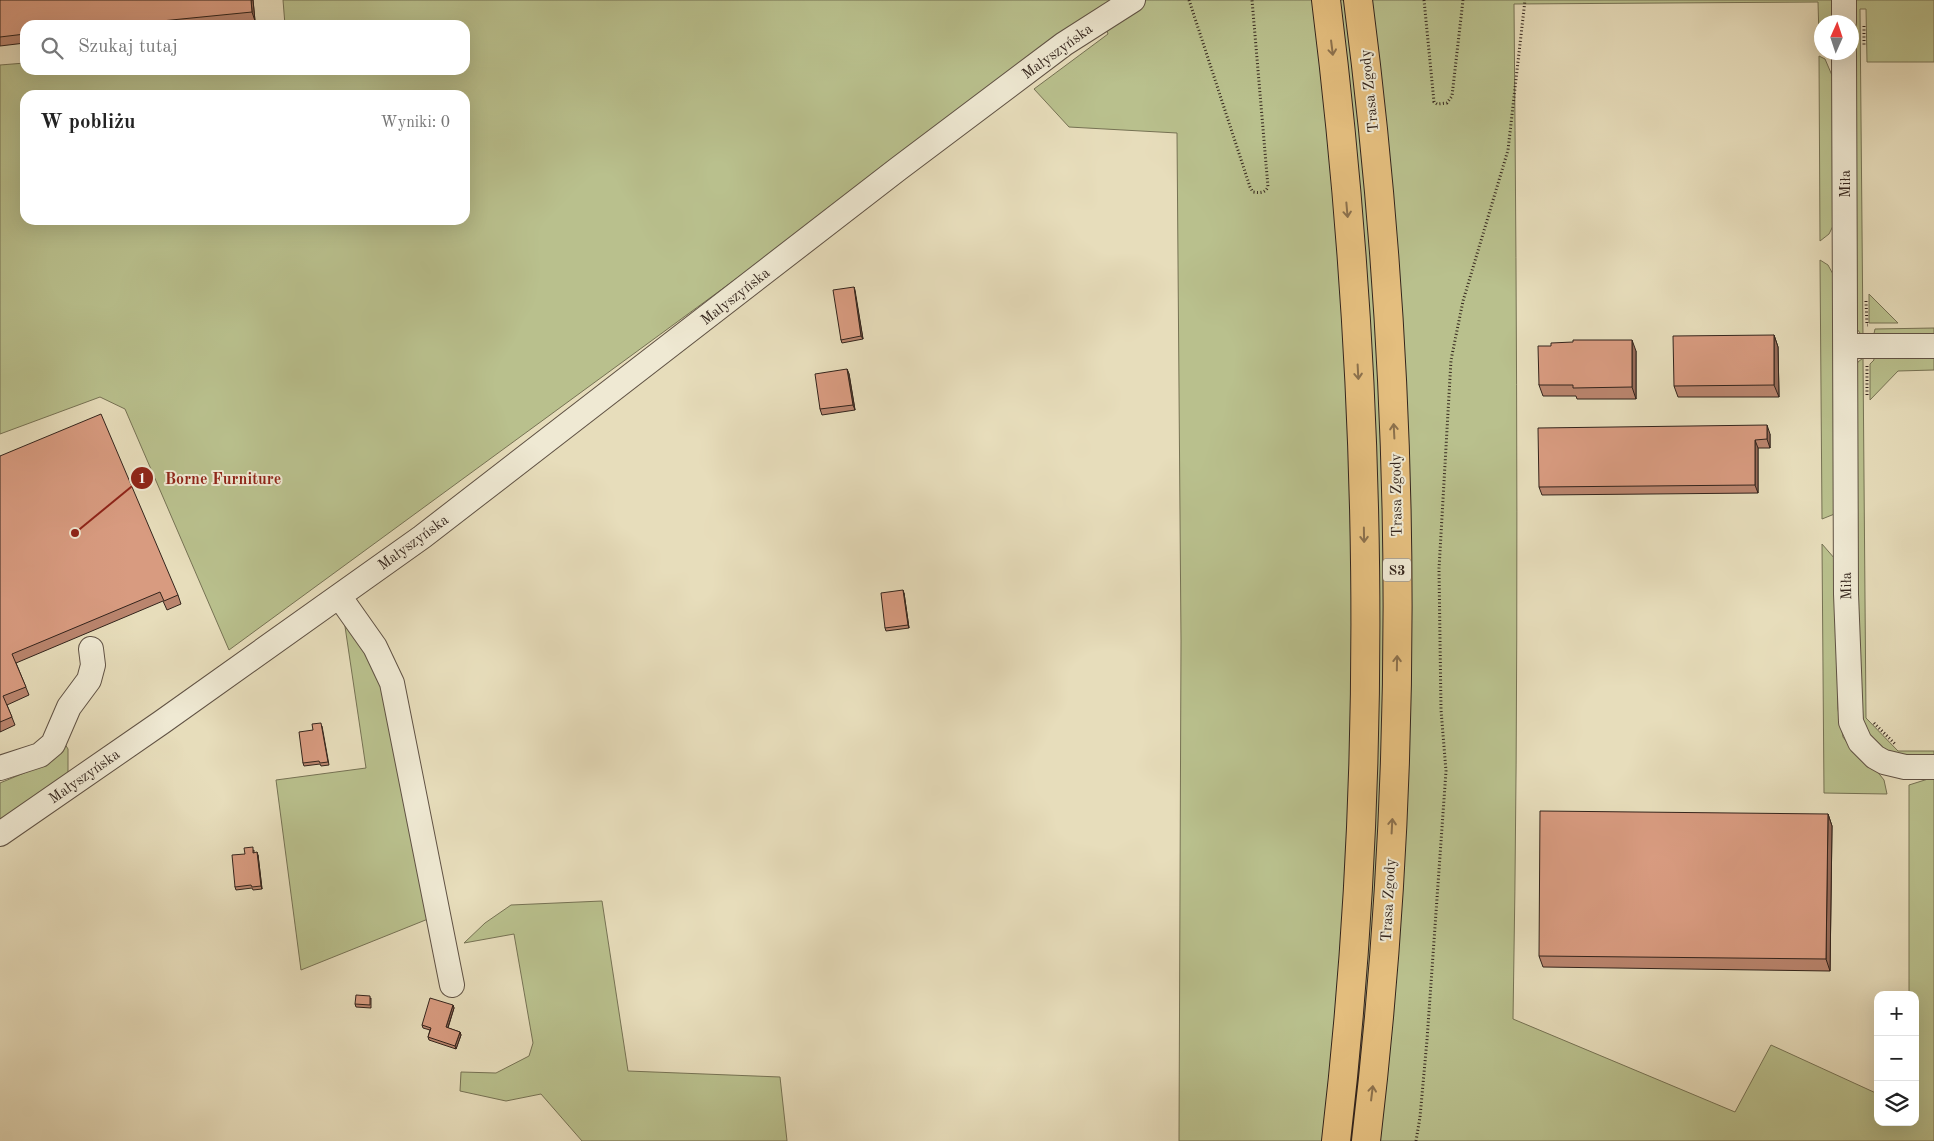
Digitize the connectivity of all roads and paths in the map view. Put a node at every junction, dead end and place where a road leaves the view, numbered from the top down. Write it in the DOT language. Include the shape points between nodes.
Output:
graph roads {
  1 [pos="1190,0"];
  2 [pos="1252,0"];
  3 [pos="1326,0"];
  4 [pos="1358,0"];
  5 [pos="1424,0"];
  6 [pos="1463,0"];
  7 [pos="1525,0"];
  8 [pos="1844,0"];
  9 [pos="1130,1"];
  10 [pos="1852,15"];
  11 [pos="1854,60"];
  12 [pos="1866,300"];
  13 [pos="1864,336"];
  14 [pos="1934,346"];
  15 [pos="1867,395"];
  16 [pos="339,596"];
  17 [pos="91,649"];
  18 [pos="1868,718"];
  19 [pos="1899,748"];
  20 [pos="1934,767"];
  21 [pos="0,768"];
  22 [pos="0,834"];
  23 [pos="452,985"];
  24 [pos="1336,1141"];
  25 [pos="1366,1141"];
  26 [pos="1416,1141"];
  1 -- 2 [label="path" via="1250,187 1253,192 1260,193 1268,187"];
  3 -- 24 [label="highway, Trasa Zgody / S3, one-way" via="1354,287 1365,598 1357,904"];
  25 -- 4 [label="highway, Trasa Zgody / S3, one-way" via="1388,906 1395,770 1398,595 1387,284 1377,159"];
  5 -- 6 [label="path" via="1434,102 1437,104 1447,103 1452,96"];
  7 -- 26 [label="path" via="1508,150 1463,301 1451,360 1439,569 1441,710 1446,771 1426,1050"];
  8 -- 10 [label="street"];
  9 -- 16 [label="street, Małyszyńska" via="1056,50 422,537"];
  11 -- 13 [label="street, Miła"];
  12 -- 13 [label="path"];
  13 -- 14 [label="street"];
  13 -- 15 [label="path"];
  13 -- 20 [label="street, Miła" via="1846,594 1851,722 1860,742 1884,762 1894,766"];
  16 -- 22 [label="street, Małyszyńska"];
  16 -- 23 [label="street" via="375,647 392,683"];
  17 -- 21 [label="street" via="93,665 89,680 69,707 53,744 40,755"];
  18 -- 19 [label="path"];
}
